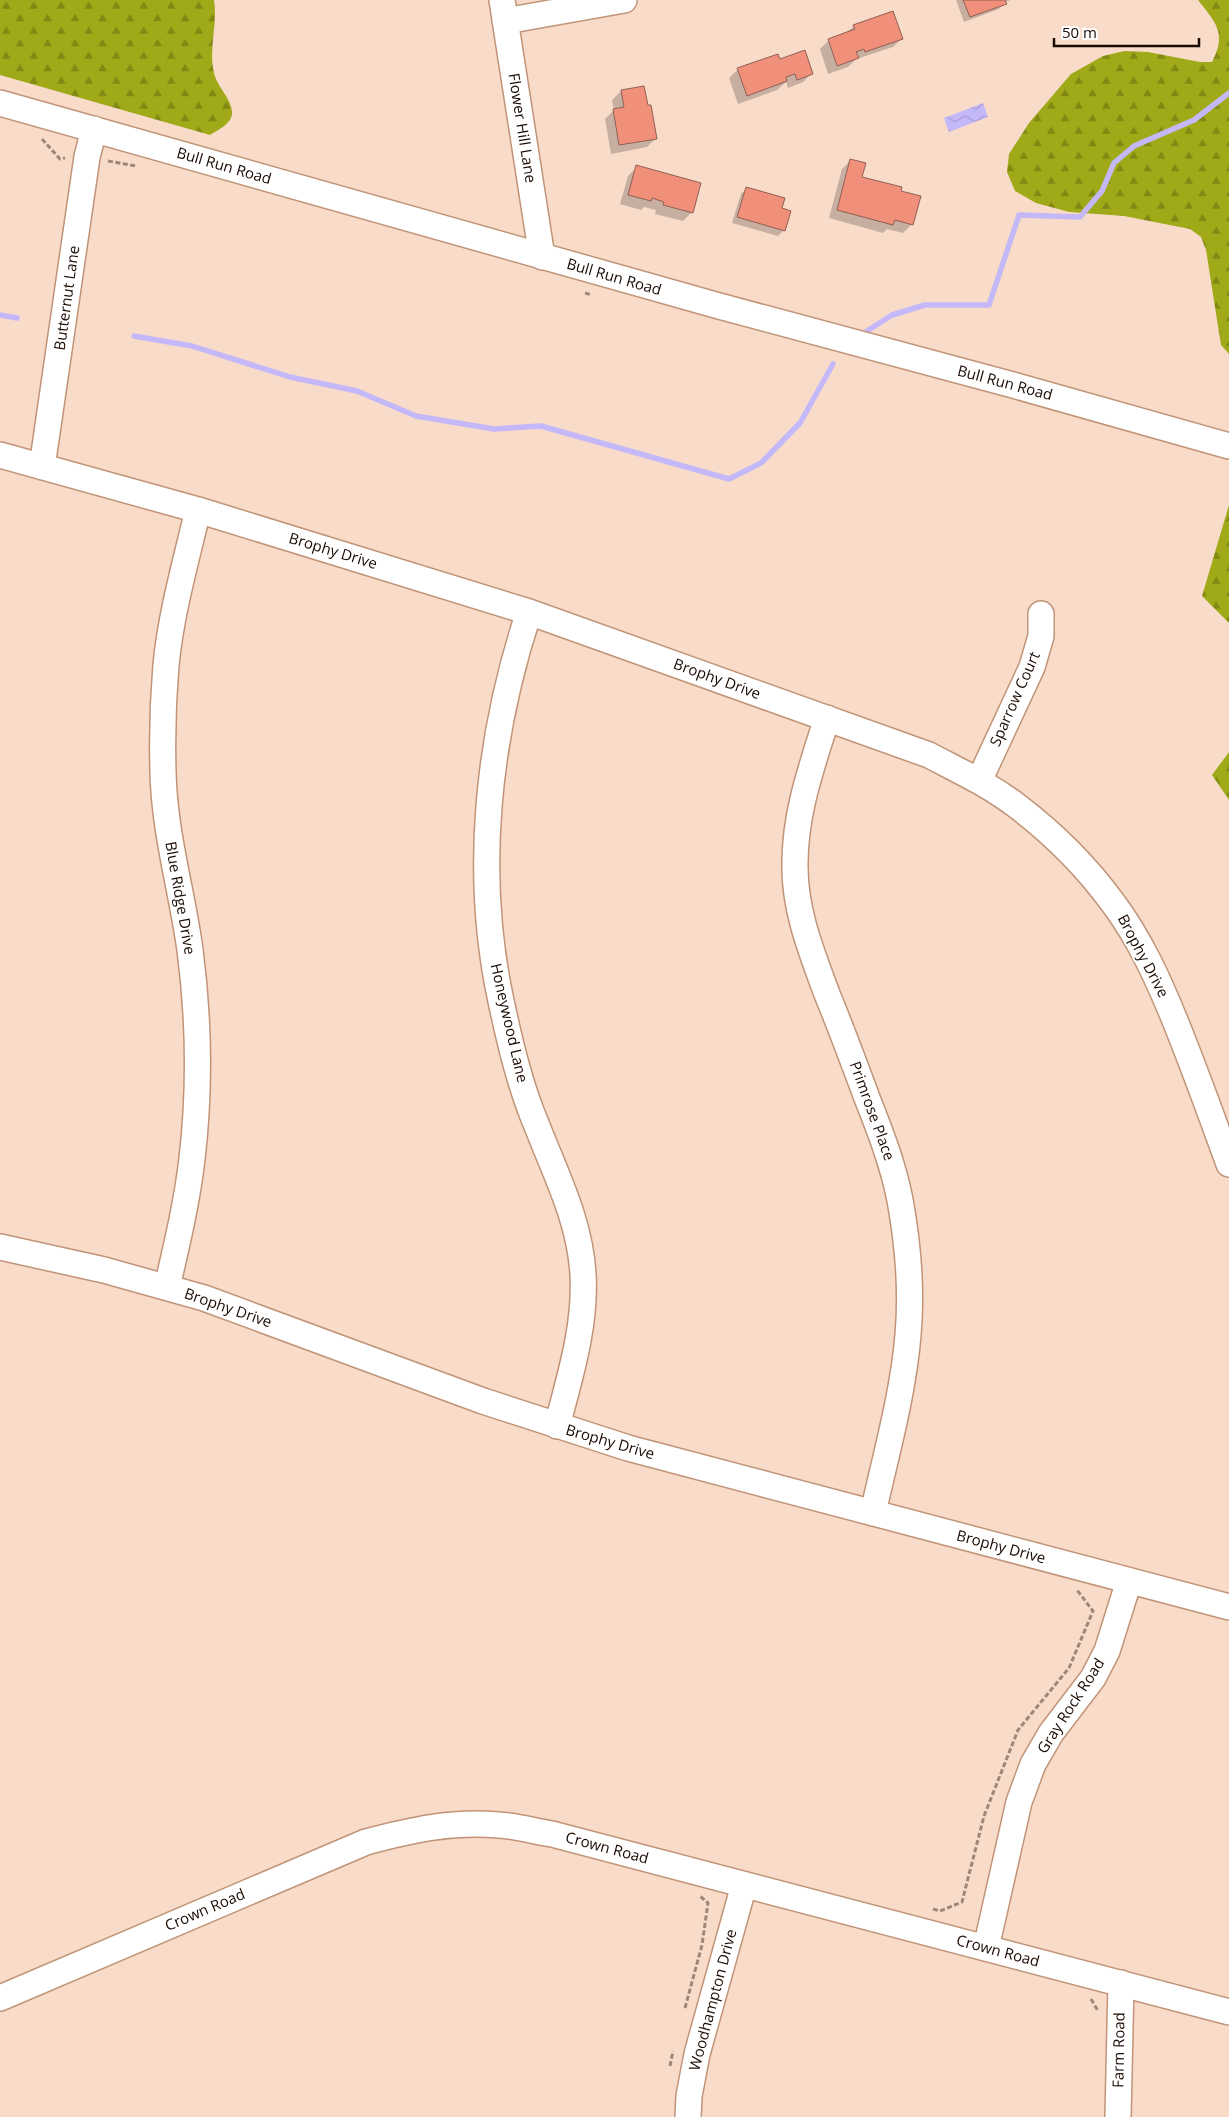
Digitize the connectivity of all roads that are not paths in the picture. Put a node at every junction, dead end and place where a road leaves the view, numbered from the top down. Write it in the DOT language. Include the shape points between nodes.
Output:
graph roads {
  1 [pos="624,0"];
  2 [pos="504,11"];
  3 [pos="0,103"];
  4 [pos="94,129"];
  5 [pos="542,257"];
  6 [pos="1229,446"];
  7 [pos="0,456"];
  8 [pos="42,467"];
  9 [pos="198,510"];
  10 [pos="529,612"];
  11 [pos="1041,614"];
  12 [pos="827,718"];
  13 [pos="979,781"];
  14 [pos="1229,1164"];
  15 [pos="0,1247"];
  16 [pos="167,1287"];
  17 [pos="556,1426"];
  18 [pos="873,1513"];
  19 [pos="1129,1581"];
  20 [pos="1229,1607"];
  21 [pos="744,1885"];
  22 [pos="986,1948"];
  23 [pos="1121,1983"];
  24 [pos="0,1998"];
  25 [pos="1229,2012"];
  26 [pos="688,2117"];
  27 [pos="1118,2117"];
  1 -- 2 [label="street"];
  2 -- 5 [label="street, Flower Hill Lane"];
  3 -- 4 [label="street, Bull Run Road"];
  4 -- 5 [label="street, Bull Run Road"];
  4 -- 8 [label="street, Butternut Lane"];
  5 -- 6 [label="street, Bull Run Road"];
  7 -- 8 [label="street, Brophy Drive"];
  8 -- 9 [label="street, Brophy Drive"];
  9 -- 10 [label="street, Brophy Drive"];
  9 -- 16 [label="street, Blue Ridge Drive" via="173,620 162,718 168,828 190,949 196,1008 197,1084 191,1167"];
  10 -- 12 [label="street, Brophy Drive"];
  10 -- 17 [label="street, Honeywood Lane" via="503,701 494,753 487,883 492,948 515,1063 567,1199 578,1236 583,1273 579,1340"];
  11 -- 13 [label="street, Sparrow Court" via="1041,636 1032,667"];
  12 -- 13 [label="street, Brophy Drive" via="929,756"];
  12 -- 18 [label="street, Primrose Place" via="804,792 797,828 797,900 806,940 887,1149 900,1198 909,1283 903,1377"];
  13 -- 14 [label="street, Brophy Drive" via="1052,834 1114,903 1160,984 1200,1080"];
  15 -- 16 [label="street, Brophy Drive"];
  16 -- 17 [label="street, Brophy Drive"];
  17 -- 18 [label="street, Brophy Drive"];
  18 -- 19 [label="street, Brophy Drive"];
  19 -- 20 [label="street, Brophy Drive"];
  19 -- 22 [label="street, Gray Rock Road" via="1107,1651 1093,1678 1051,1733 1033,1764 1019,1802"];
  21 -- 22 [label="street, Crown Road"];
  21 -- 24 [label="street, Crown Road" via="552,1834 500,1825 452,1824 417,1828 366,1842"];
  21 -- 26 [label="street, Woodhampton Drive" via="697,2054"];
  22 -- 23 [label="street, Crown Road"];
  23 -- 25 [label="street, Crown Road"];
  23 -- 27 [label="street, Farm Road"];
}
